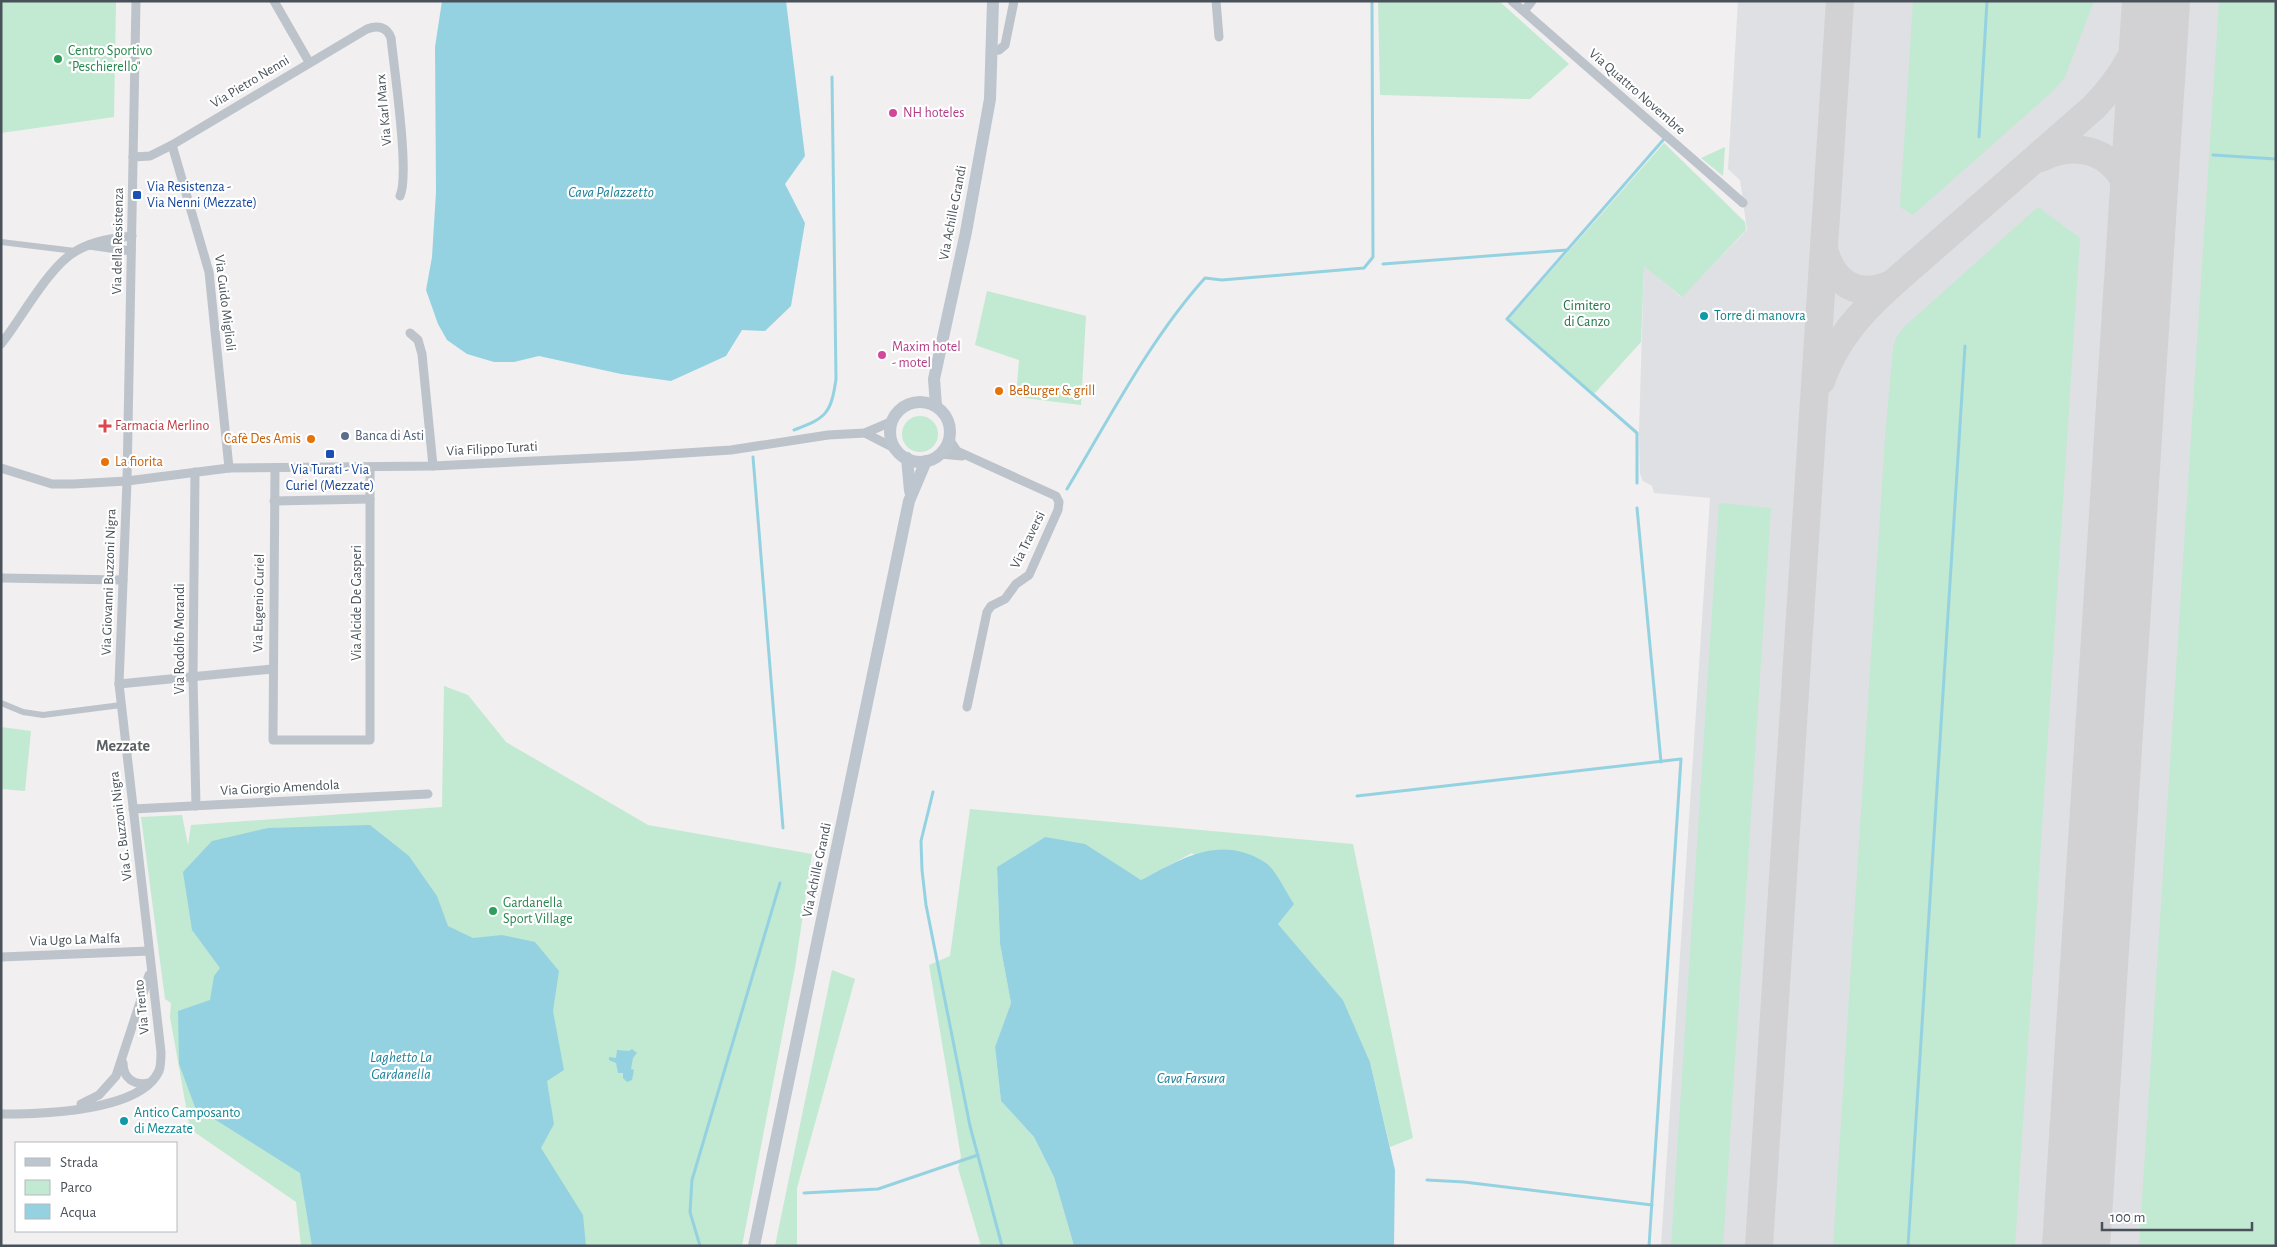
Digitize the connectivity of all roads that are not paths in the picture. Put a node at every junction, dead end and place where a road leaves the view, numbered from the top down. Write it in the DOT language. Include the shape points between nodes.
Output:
graph roads {
  1 [pos="136,1"];
  2 [pos="274,1"];
  3 [pos="993,1"];
  4 [pos="1014,1"];
  5 [pos="1216,1"];
  6 [pos="1512,1"];
  7 [pos="1532,1"];
  8 [pos="1524,11"];
  9 [pos="380,27"];
  10 [pos="1220,37"];
  11 [pos="992,50"];
  12 [pos="309,62"];
  13 [pos="172,145"];
  14 [pos="133,157"];
  15 [pos="400,196"];
  16 [pos="1743,203"];
  17 [pos="132,236"];
  18 [pos="1,242"];
  19 [pos="88,245"];
  20 [pos="75,251"];
  21 [pos="132,251"];
  22 [pos="410,333"];
  23 [pos="1,344"];
  24 [pos="934,379"];
  25 [pos="919,402"];
  26 [pos="936,406"];
  27 [pos="893,421"];
  28 [pos="866,433"];
  29 [pos="950,439"];
  30 [pos="896,449"];
  31 [pos="940,454"];
  32 [pos="966,456"];
  33 [pos="907,458"];
  34 [pos="926,461"];
  35 [pos="433,466"];
  36 [pos="370,467"];
  37 [pos="1,468"];
  38 [pos="229,468"];
  39 [pos="275,468"];
  40 [pos="195,472"];
  41 [pos="127,481"];
  42 [pos="370,499"];
  43 [pos="274,501"];
  44 [pos="909,501"];
  45 [pos="1,578"];
  46 [pos="123,580"];
  47 [pos="272,669"];
  48 [pos="194,677"];
  49 [pos="119,684"];
  50 [pos="1,703"];
  51 [pos="121,705"];
  52 [pos="967,708"];
  53 [pos="273,740"];
  54 [pos="428,794"];
  55 [pos="196,806"];
  56 [pos="133,810"];
  57 [pos="149,951"];
  58 [pos="1,957"];
  59 [pos="151,965"];
  60 [pos="122,1060"];
  61 [pos="151,1082"];
  62 [pos="64,1110"];
  63 [pos="1,1114"];
  64 [pos="754,1246"];
  1 -- 14 [label="street, Via della Resistenza"];
  2 -- 12 [label="street"];
  3 -- 11 [label="main road, Via Achille Grandi"];
  4 -- 11 [label="street" via="1005,45 999,50"];
  5 -- 10 [label="street"];
  6 -- 8 [label="street, Via Quattro Novembre"];
  7 -- 8 [label="street"];
  8 -- 16 [label="street, Via Quattro Novembre"];
  9 -- 12 [label="street, Via Pietro Nenni" via="367,29"];
  9 -- 15 [label="street, Via Karl Marx" via="391,38 402,145 403,185"];
  11 -- 24 [label="main road, Via Achille Grandi" via="986,120"];
  12 -- 13 [label="street, Via Pietro Nenni"];
  13 -- 14 [label="street, Via Pietro Nenni" via="150,156"];
  13 -- 38 [label="street, Via Guido Miglioli" via="210,272"];
  14 -- 17 [label="street, Via della Resistenza"];
  17 -- 19 [label="street"];
  17 -- 21 [label="street, Via della Resistenza"];
  18 -- 20 [label="street"];
  19 -- 20 [label="street"];
  19 -- 21 [label="street"];
  20 -- 23 [label="street" via="51,274"];
  21 -- 41 [label="street, Via della Resistenza"];
  22 -- 35 [label="street" via="418,340 422,354"];
  24 -- 25 [label="main road, Via Achille Grandi"];
  24 -- 26 [label="main road, Via Achille Grandi"];
  25 -- 26 [label="main road"];
  25 -- 27 [label="main road, Via Achille Grandi" via="904,408"];
  26 -- 29 [label="main road, Via Achille Grandi" via="948,420"];
  27 -- 28 [label="street, Via Filippo Turati"];
  27 -- 30 [label="main road" via="891,438"];
  28 -- 30 [label="street"];
  28 -- 35 [label="street, Via Filippo Turati" via="828,435 712,452"];
  29 -- 31 [label="main road"];
  29 -- 32 [label="street" via="957,451"];
  30 -- 33 [label="main road"];
  31 -- 32 [label="street"];
  31 -- 34 [label="main road"];
  32 -- 52 [label="street, Via Traversi" via="1056,496 1060,504 1029,575 1016,584 1005,599 989,609"];
  33 -- 34 [label="main road"];
  33 -- 44 [label="main road, Via Achille Grandi"];
  34 -- 44 [label="main road, Via Achille Grandi"];
  35 -- 36 [label="street, Via Filippo Turati"];
  36 -- 39 [label="street, Via Filippo Turati"];
  36 -- 42 [label="street, Via Alcide De Gasperi"];
  37 -- 41 [label="street, Via Filippo Turati" via="52,484"];
  38 -- 39 [label="street, Via Filippo Turati"];
  38 -- 40 [label="street, Via Filippo Turati"];
  39 -- 43 [label="street, Via Eugenio Curiel"];
  40 -- 41 [label="street, Via Filippo Turati"];
  40 -- 48 [label="street, Via Rodolfo Morandi"];
  41 -- 46 [label="street, Via Giovanni Buzzoni Nigra"];
  42 -- 43 [label="street"];
  42 -- 53 [label="street, Via Alcide De Gasperi" via="370,740"];
  43 -- 47 [label="street, Via Eugenio Curiel"];
  44 -- 64 [label="main road, Via Achille Grandi"];
  45 -- 46 [label="street"];
  46 -- 49 [label="street, Via Giovanni Buzzoni Nigra"];
  47 -- 48 [label="street"];
  47 -- 53 [label="street, Via Eugenio Curiel"];
  48 -- 49 [label="street"];
  48 -- 55 [label="street, Via Rodolfo Morandi"];
  49 -- 51 [label="street, Via G. Buzzoni Nigra"];
  50 -- 51 [label="street" via="43,715"];
  51 -- 56 [label="street, Via G. Buzzoni Nigra"];
  54 -- 55 [label="street, Via Giorgio Amendola"];
  55 -- 56 [label="street, Via Giorgio Amendola"];
  56 -- 57 [label="street, Via G. Buzzoni Nigra"];
  57 -- 58 [label="street, Via Ugo La Malfa"];
  57 -- 59 [label="street, Via G. Buzzoni Nigra"];
  59 -- 60 [label="street, Via Trento" via="146,990"];
  59 -- 61 [label="street, Via Trento" via="161,1060 158,1073"];
  60 -- 61 [label="street" via="128,1079 140,1084"];
  60 -- 62 [label="street, Via Trento" via="106,1089 92,1099"];
  61 -- 62 [label="street, Via Trento" via="114,1102"];
  62 -- 63 [label="street, Via Trento"];
}
